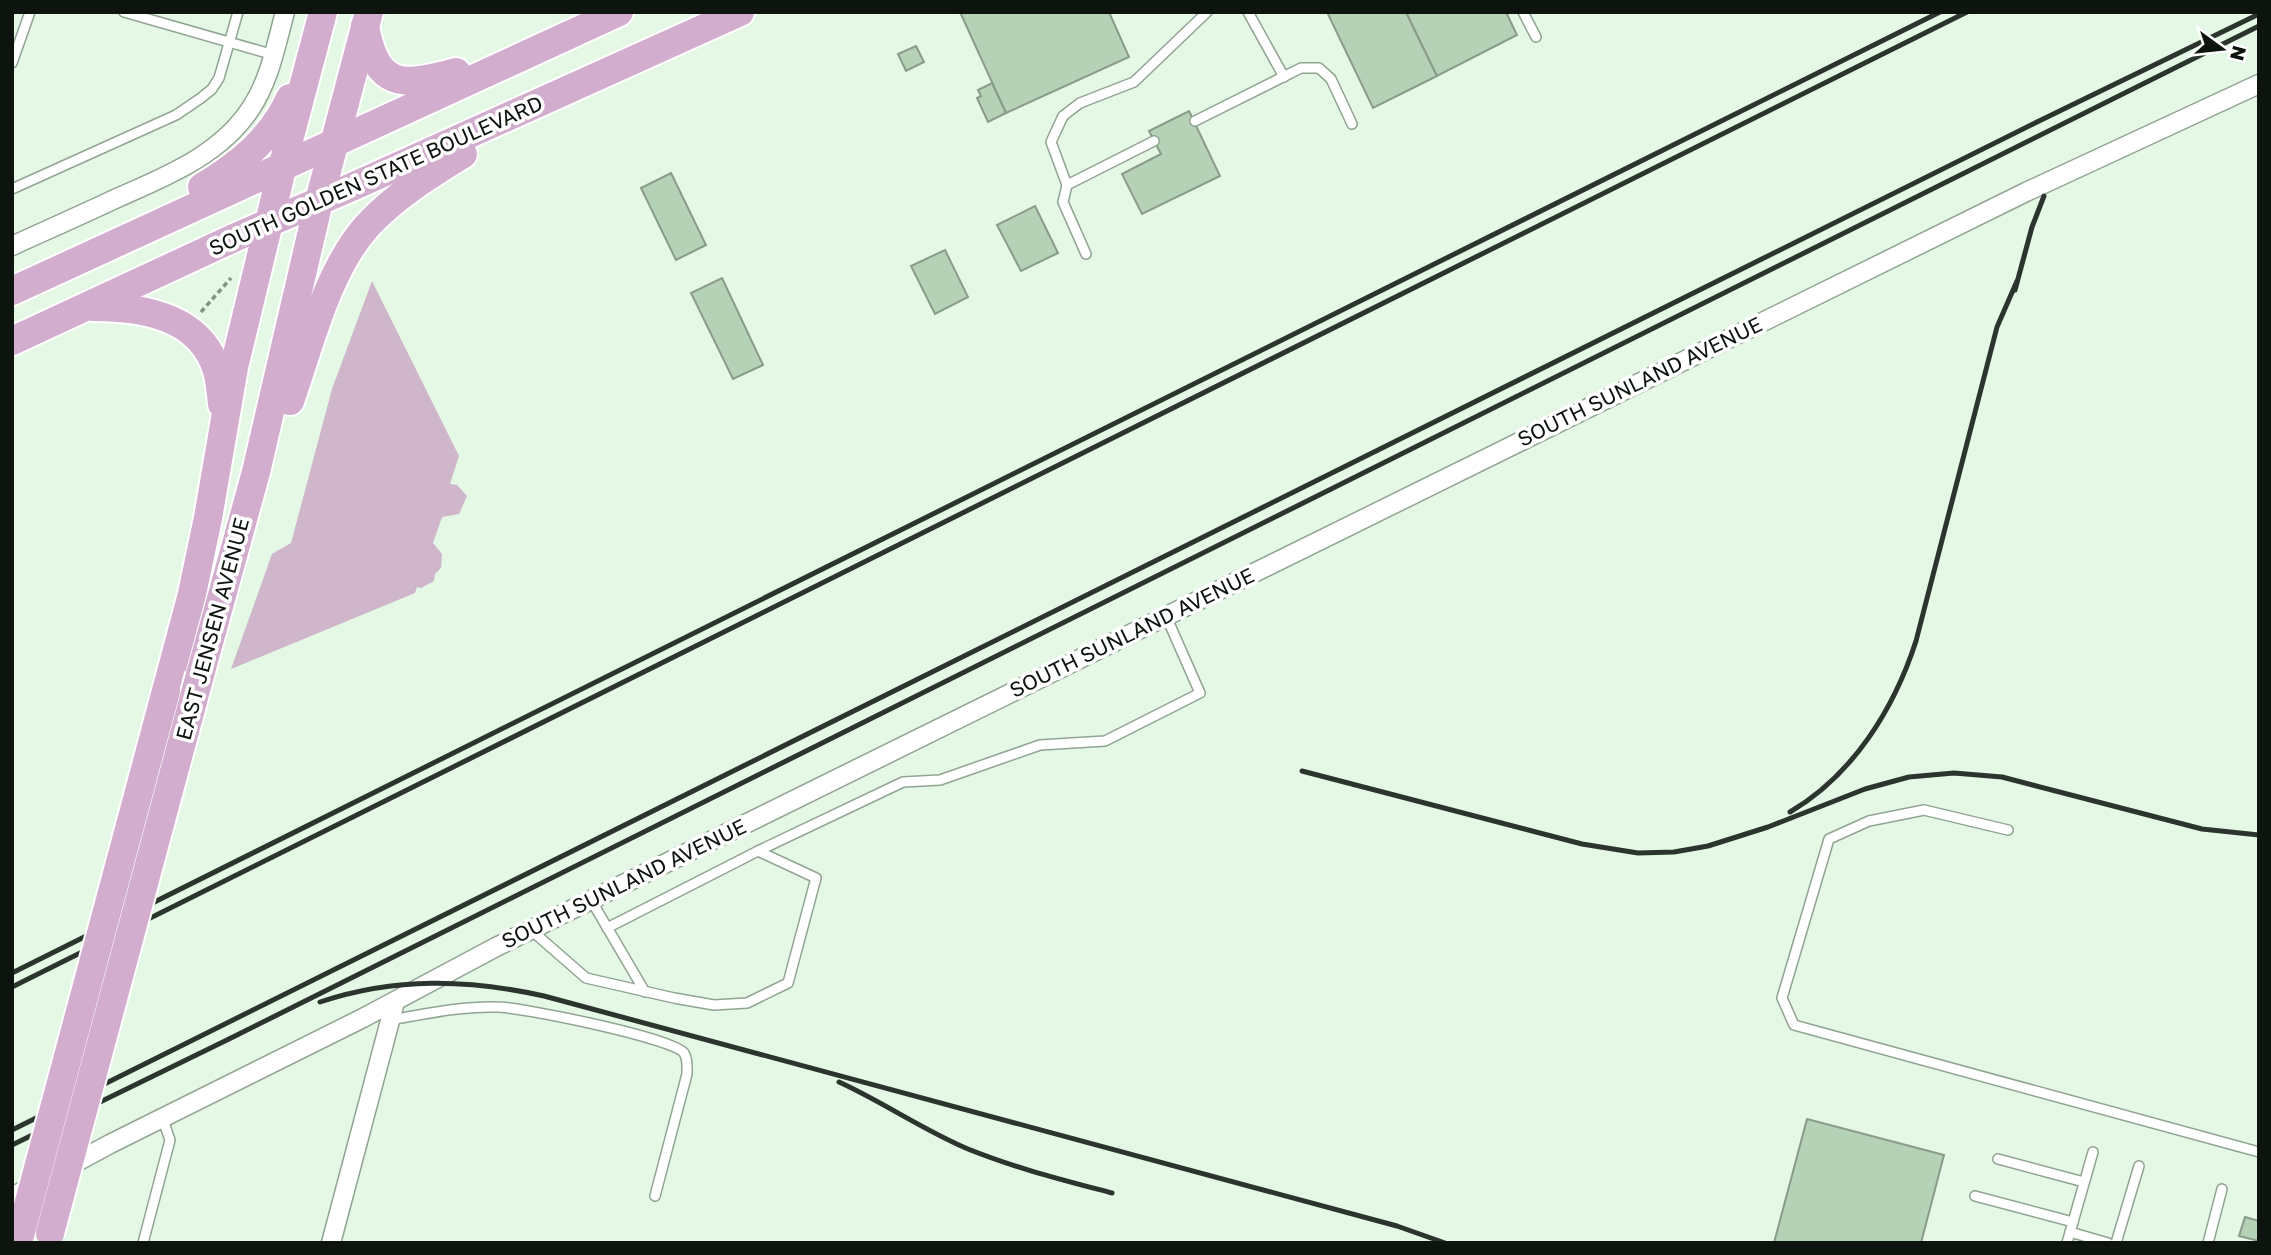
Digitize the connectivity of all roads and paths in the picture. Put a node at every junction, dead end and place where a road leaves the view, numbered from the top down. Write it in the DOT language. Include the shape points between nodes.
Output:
graph roads {
  1 [pos="30,12"];
  2 [pos="124,12"];
  3 [pos="238,12"];
  4 [pos="285,12"];
  5 [pos="619,12"];
  6 [pos="740,12"];
  7 [pos="1207,12"];
  8 [pos="1248,12"];
  9 [pos="1523,12"];
  10 [pos="323,13"];
  11 [pos="1196,17"];
  12 [pos="367,19"];
  13 [pos="1536,37"];
  14 [pos="229,42"];
  15 [pos="543,47"];
  16 [pos="274,55"];
  17 [pos="12,64"];
  18 [pos="1284,77"];
  19 [pos="2259,83"];
  20 [pos="556,96"];
  21 [pos="1195,121"];
  22 [pos="1352,124"];
  23 [pos="1154,141"];
  24 [pos="334,142"];
  25 [pos="283,165"];
  26 [pos="1067,185"];
  27 [pos="12,189"];
  28 [pos="319,201"];
  29 [pos="269,223"];
  30 [pos="12,246"];
  31 [pos="1086,254"];
  32 [pos="72,264"];
  33 [pos="240,269"];
  34 [pos="12,291"];
  35 [pos="88,307"];
  36 [pos="195,318"];
  37 [pos="12,341"];
  38 [pos="225,418"];
  39 [pos="227,583"];
  40 [pos="1166,616"];
  41 [pos="2008,830"];
  42 [pos="758,851"];
  43 [pos="591,900"];
  44 [pos="607,928"];
  45 [pos="531,930"];
  46 [pos="645,992"];
  47 [pos="395,1002"];
  48 [pos="390,1020"];
  49 [pos="162,1117"];
  50 [pos="2093,1152"];
  51 [pos="2259,1152"];
  52 [pos="1998,1159"];
  53 [pos="2139,1166"];
  54 [pos="2084,1182"];
  55 [pos="2222,1189"];
  56 [pos="655,1196"];
  57 [pos="1975,1196"];
  58 [pos="12,1197"];
  59 [pos="2071,1227"];
  60 [pos="49,1238"];
  61 [pos="18,1243"];
  62 [pos="143,1243"];
  63 [pos="331,1243"];
  64 [pos="2067,1243"];
  65 [pos="2108,1243"];
  66 [pos="2116,1243"];
  67 [pos="2208,1243"];
  1 -- 17 [label="lane"];
  2 -- 14 [label="lane"];
  3 -- 14 [label="lane"];
  4 -- 16 [label="street"];
  5 -- 15 [label="main road"];
  6 -- 20 [label="main road, SOUTH GOLDEN STATE BOULEVARD"];
  7 -- 11 [label="lane"];
  8 -- 18 [label="lane"];
  9 -- 13 [label="lane"];
  10 -- 25 [label="main road, EAST JENSEN AVENUE"];
  10 -- 32 [label="main road" via="285,108 258,146 232,168"];
  11 -- 26 [label="lane" via="1134,82 1080,103 1063,116 1051,142"];
  12 -- 15 [label="main road" via="373,60 391,76 414,82"];
  12 -- 24 [label="main road, EAST JENSEN AVENUE"];
  14 -- 16 [label="lane"];
  14 -- 27 [label="lane" via="212,89 176,115"];
  15 -- 24 [label="main road"];
  16 -- 30 [label="street" via="249,111 228,135 187,167"];
  18 -- 21 [label="lane"];
  18 -- 22 [label="lane" via="1301,68 1319,68 1331,79"];
  19 -- 40 [label="street, SOUTH SUNLAND AVENUE" via="2026,192"];
  20 -- 28 [label="main road, SOUTH GOLDEN STATE BOULEVARD"];
  20 -- 39 [label="main road" via="431,174 380,213 353,244 325,300"];
  23 -- 26 [label="lane"];
  24 -- 25 [label="main road"];
  24 -- 28 [label="main road, EAST JENSEN AVENUE"];
  25 -- 29 [label="main road, EAST JENSEN AVENUE"];
  25 -- 32 [label="main road"];
  26 -- 31 [label="lane" via="1063,202"];
  28 -- 29 [label="main road, SOUTH GOLDEN STATE BOULEVARD"];
  28 -- 39 [label="main road, EAST JENSEN AVENUE"];
  29 -- 35 [label="main road, SOUTH GOLDEN STATE BOULEVARD"];
  29 -- 38 [label="main road, EAST JENSEN AVENUE"];
  32 -- 34 [label="main road"];
  33 -- 36 [label="path"];
  35 -- 37 [label="main road, SOUTH GOLDEN STATE BOULEVARD"];
  35 -- 38 [label="main road" via="153,313 181,324 209,353"];
  38 -- 61 [label="main road, EAST JENSEN AVENUE, bridge" via="192,594"];
  39 -- 60 [label="main road, EAST JENSEN AVENUE, bridge"];
  40 -- 42 [label="lane" via="1200,692 1105,741 1040,745 940,780 903,782"];
  40 -- 43 [label="street, SOUTH SUNLAND AVENUE"];
  41 -- 51 [label="lane" via="1924,810 1870,821 1829,839 1782,998 1794,1024"];
  42 -- 44 [label="lane"];
  42 -- 46 [label="lane" via="816,878 788,983 747,1003 714,1005"];
  43 -- 44 [label="lane"];
  43 -- 45 [label="street, SOUTH SUNLAND AVENUE"];
  44 -- 46 [label="lane"];
  45 -- 46 [label="lane" via="586,978"];
  45 -- 47 [label="street, SOUTH SUNLAND AVENUE"];
  47 -- 48 [label="street"];
  47 -- 49 [label="street, SOUTH SUNLAND AVENUE"];
  48 -- 56 [label="lane" via="508,1007 678,1049 684,1053 687,1074"];
  48 -- 63 [label="street"];
  49 -- 58 [label="street, SOUTH SUNLAND AVENUE"];
  49 -- 62 [label="lane" via="170,1140"];
  50 -- 54 [label="lane"];
  52 -- 54 [label="lane"];
  53 -- 66 [label="lane"];
  54 -- 59 [label="lane"];
  55 -- 67 [label="lane"];
  57 -- 59 [label="lane"];
  59 -- 64 [label="lane"];
  59 -- 65 [label="lane"];
}
